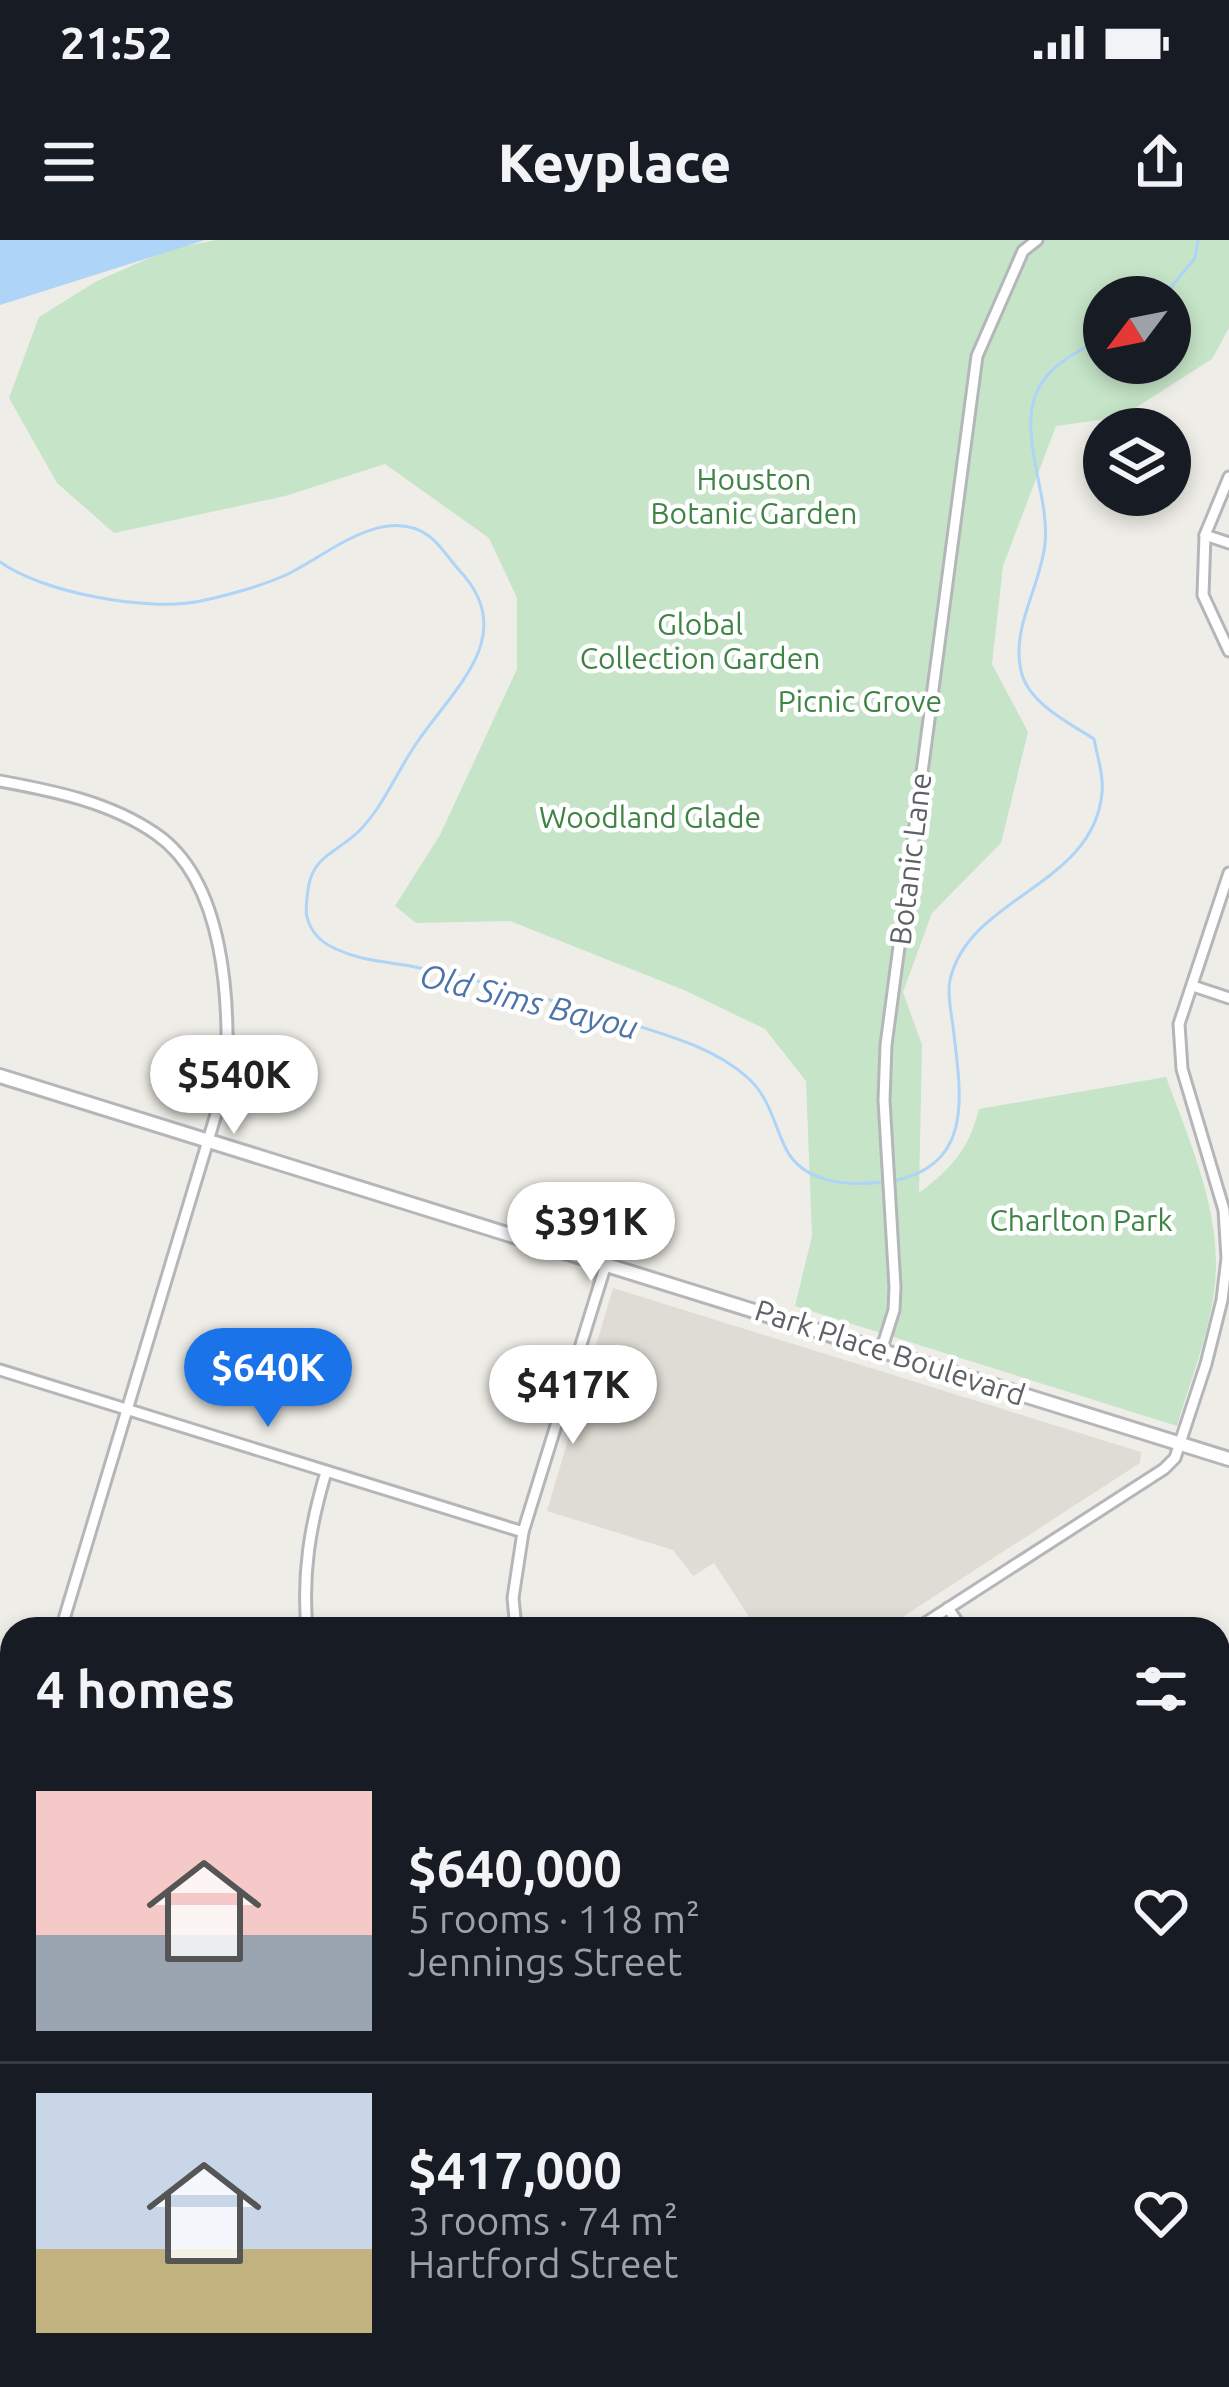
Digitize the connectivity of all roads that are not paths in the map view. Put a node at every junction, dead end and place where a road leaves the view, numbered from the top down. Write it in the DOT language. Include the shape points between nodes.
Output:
graph roads {
  1 [pos="1036,240"];
  2 [pos="1229,477"];
  3 [pos="1204,535"];
  4 [pos="1229,542"];
  5 [pos="1229,651"];
  6 [pos="0,781"];
  7 [pos="1229,874"];
  8 [pos="1193,986"];
  9 [pos="1229,998"];
  10 [pos="0,1076"];
  11 [pos="209,1142"];
  12 [pos="1226,1211"];
  13 [pos="1228,1257"];
  14 [pos="606,1263"];
  15 [pos="881,1351"];
  16 [pos="0,1370"];
  17 [pos="128,1408"];
  18 [pos="1179,1444"];
  19 [pos="1229,1460"];
  20 [pos="326,1472"];
  21 [pos="523,1532"];
  22 [pos="948,1608"];
  23 [pos="65,1617"];
  24 [pos="306,1617"];
  25 [pos="515,1617"];
  26 [pos="934,1617"];
  27 [pos="954,1617"];
  1 -- 15 [label="street, Botanic Lane" via="1022,251 977,356 886,1045 894,1310"];
  2 -- 3 [label="street"];
  3 -- 4 [label="street"];
  3 -- 5 [label="street" via="1203,595"];
  6 -- 11 [label="street" via="128,817 160,837 192,878 216,932 227,993 226,1081"];
  7 -- 8 [label="street"];
  8 -- 9 [label="street"];
  8 -- 12 [label="street" via="1179,1024 1182,1069"];
  10 -- 11 [label="street, Park Place Boulevard"];
  11 -- 14 [label="street, Park Place Boulevard"];
  11 -- 17 [label="street"];
  12 -- 13 [label="street"];
  13 -- 18 [label="street"];
  14 -- 15 [label="street, Park Place Boulevard"];
  14 -- 21 [label="street"];
  15 -- 18 [label="street, Park Place Boulevard"];
  16 -- 17 [label="street"];
  17 -- 20 [label="street"];
  17 -- 23 [label="street"];
  18 -- 19 [label="street, Park Place Boulevard"];
  18 -- 22 [label="street" via="1164,1469"];
  20 -- 21 [label="street"];
  20 -- 24 [label="street" via="308,1534"];
  21 -- 25 [label="street"];
  22 -- 26 [label="street"];
  22 -- 27 [label="street"];
}
